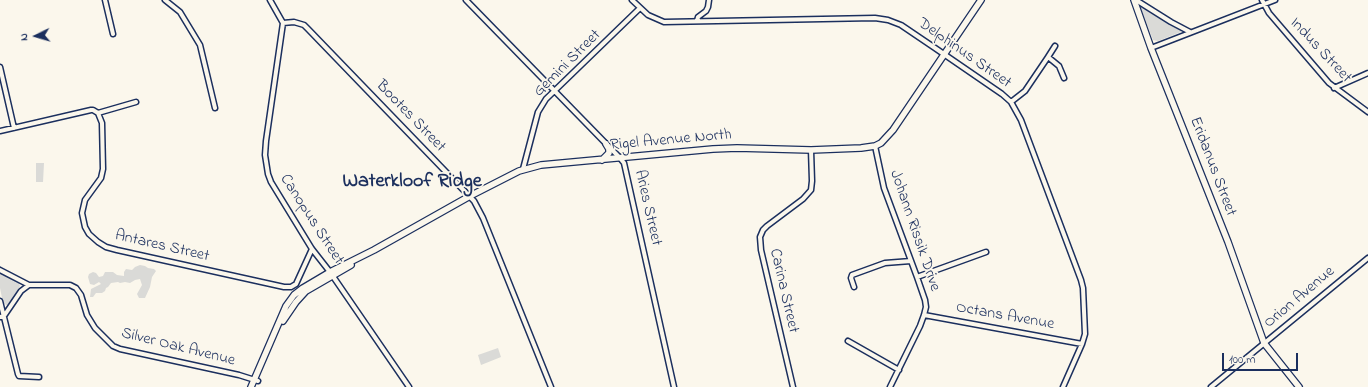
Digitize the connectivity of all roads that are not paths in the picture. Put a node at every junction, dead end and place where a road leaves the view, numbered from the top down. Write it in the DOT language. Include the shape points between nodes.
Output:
graph roads {
  1 [pos="105,0"];
  2 [pos="165,0"];
  3 [pos="270,0"];
  4 [pos="466,0"];
  5 [pos="632,0"];
  6 [pos="709,0"];
  7 [pos="981,0"];
  8 [pos="1135,0"];
  9 [pos="1275,0"];
  10 [pos="1263,2"];
  11 [pos="640,8"];
  12 [pos="696,21"];
  13 [pos="283,23"];
  14 [pos="1190,32"];
  15 [pos="113,34"];
  16 [pos="1055,46"];
  17 [pos="1151,48"];
  18 [pos="943,54"];
  19 [pos="1048,57"];
  20 [pos="0,67"];
  21 [pos="1368,73"];
  22 [pos="1064,78"];
  23 [pos="1334,88"];
  24 [pos="554,91"];
  25 [pos="136,102"];
  26 [pos="1011,102"];
  27 [pos="215,108"];
  28 [pos="1368,112"];
  29 [pos="98,113"];
  30 [pos="14,128"];
  31 [pos="0,131"];
  32 [pos="606,144"];
  33 [pos="875,146"];
  34 [pos="811,150"];
  35 [pos="620,158"];
  36 [pos="601,160"];
  37 [pos="523,169"];
  38 [pos="470,196"];
  39 [pos="312,249"];
  40 [pos="986,252"];
  41 [pos="1368,258"];
  42 [pos="911,261"];
  43 [pos="0,270"];
  44 [pos="332,274"];
  45 [pos="917,277"];
  46 [pos="29,285"];
  47 [pos="854,287"];
  48 [pos="0,301"];
  49 [pos="924,315"];
  50 [pos="2,316"];
  51 [pos="848,341"];
  52 [pos="1264,343"];
  53 [pos="1082,344"];
  54 [pos="899,370"];
  55 [pos="39,377"];
  56 [pos="1292,378"];
  57 [pos="256,380"];
  58 [pos="251,387"];
  59 [pos="255,387"];
  60 [pos="409,387"];
  61 [pos="551,387"];
  62 [pos="674,387"];
  63 [pos="793,387"];
  64 [pos="890,387"];
  65 [pos="1063,387"];
  66 [pos="1211,387"];
  67 [pos="1298,387"];
  68 [pos="1302,387"];
  1 -- 15 [label="street"];
  2 -- 27 [label="street" via="180,12 200,45"];
  3 -- 13 [label="street"];
  4 -- 24 [label="street, Aries Street"];
  5 -- 11 [label="street, Delphinus Street"];
  6 -- 12 [label="street" via="706,11"];
  7 -- 18 [label="main road"];
  8 -- 14 [label="street"];
  8 -- 17 [label="main road, Eridanus Street"];
  9 -- 10 [label="street"];
  10 -- 14 [label="street"];
  10 -- 23 [label="street, Indus Street" via="1275,21"];
  11 -- 12 [label="street, Delphinus Street" via="653,18 664,22"];
  11 -- 24 [label="street, Gemini Street"];
  12 -- 18 [label="street, Delphinus Street" via="882,18 895,22"];
  13 -- 38 [label="street, Bootes Street" via="294,22 304,25"];
  13 -- 39 [label="street, Canopus Street" via="266,141 266,164 271,182"];
  14 -- 17 [label="street"];
  16 -- 19 [label="street"];
  17 -- 52 [label="main road, Eridanus Street" via="1228,242"];
  18 -- 26 [label="street, Delphinus Street"];
  18 -- 33 [label="main road" via="893,130"];
  19 -- 22 [label="street" via="1059,66"];
  19 -- 26 [label="street" via="1025,91"];
  20 -- 30 [label="street"];
  21 -- 23 [label="street"];
  23 -- 28 [label="street, Indus Street"];
  24 -- 32 [label="street, Aries Street"];
  24 -- 37 [label="street, Gemini Street" via="538,112"];
  25 -- 29 [label="street"];
  26 -- 53 [label="street, Delphinus Street" via="1021,120 1081,280 1085,328"];
  29 -- 30 [label="street" via="91,110"];
  29 -- 39 [label="street, Antares Street" via="102,123 104,169 101,178 85,200 82,213 85,227 98,242 117,250 284,287 296,284"];
  30 -- 31 [label="street"];
  32 -- 35 [label="street, Aries Street"];
  32 -- 36 [label="main road" via="609,153"];
  33 -- 34 [label="main road, Rigel Avenue North"];
  33 -- 42 [label="street, Johann Rissik Drive" via="884,188"];
  34 -- 35 [label="main road, Rigel Avenue North" via="737,148"];
  34 -- 63 [label="street, Carina Street" via="811,190 767,226 760,237"];
  35 -- 36 [label="main road, Rigel Avenue North"];
  35 -- 62 [label="street, Aries Street" via="626,170"];
  36 -- 37 [label="main road, Rigel Avenue North"];
  37 -- 38 [label="main road, Rigel Avenue North"];
  38 -- 44 [label="main road, Rigel Avenue North"];
  38 -- 61 [label="street, Bootes Street" via="483,218"];
  39 -- 44 [label="street, Canopus Street"];
  40 -- 45 [label="street"];
  41 -- 52 [label="street, Orion Avenue"];
  42 -- 45 [label="street, Johann Rissik Drive"];
  42 -- 47 [label="street" via="885,263 852,275"];
  43 -- 46 [label="street, Silver Oak Avenue"];
  44 -- 57 [label="main road, Rigel Avenue North" via="306,291 291,308"];
  44 -- 60 [label="street, Canopus Street"];
  45 -- 49 [label="street, Johann Rissik Drive" via="925,300"];
  46 -- 50 [label="street" via="21,291"];
  46 -- 57 [label="street, Silver Oak Avenue" via="65,284 76,288 90,322 117,348"];
  48 -- 50 [label="street"];
  49 -- 53 [label="street, Octans Avenue"];
  49 -- 54 [label="street, Johann Rissik Drive"];
  50 -- 55 [label="street" via="19,376"];
  51 -- 54 [label="street"];
  52 -- 56 [label="main road, Eridanus Street"];
  52 -- 66 [label="street, Orion Avenue"];
  53 -- 65 [label="street, Delphinus Street"];
  54 -- 64 [label="street, Johann Rissik Drive"];
  56 -- 67 [label="main road"];
  56 -- 68 [label="main road"];
  57 -- 58 [label="main road, Rigel Avenue North"];
  57 -- 59 [label="main road, Rigel Avenue North"];
}
